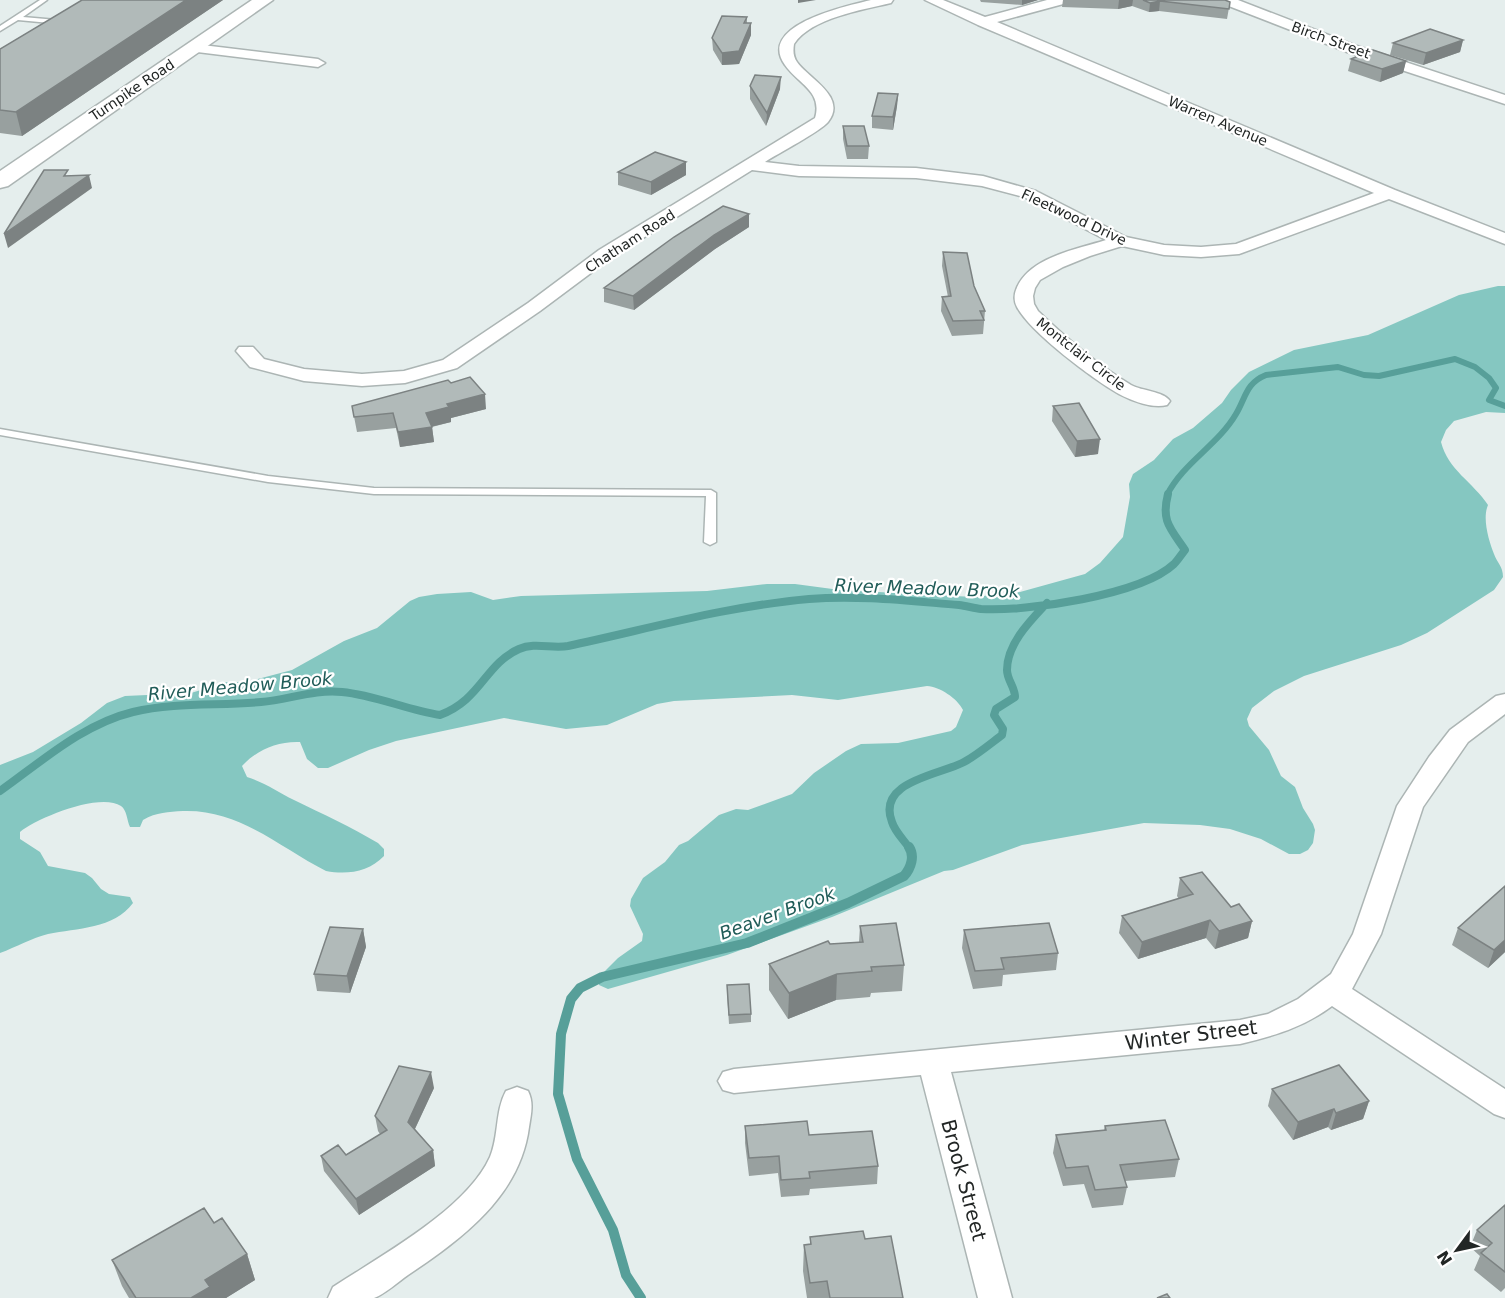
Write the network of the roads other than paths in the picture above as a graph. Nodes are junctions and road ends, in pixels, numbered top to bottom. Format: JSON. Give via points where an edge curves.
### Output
{"nodes":[{"id":1,"x":44,"y":0,"type":"edge"},
{"id":2,"x":264,"y":0,"type":"edge"},
{"id":3,"x":886,"y":0,"type":"edge"},
{"id":4,"x":932,"y":0,"type":"edge"},
{"id":5,"x":1062,"y":0,"type":"edge"},
{"id":6,"x":1226,"y":0,"type":"edge"},
{"id":7,"x":18,"y":18,"type":"junction"},
{"id":8,"x":983,"y":22,"type":"junction"},
{"id":9,"x":47,"y":28,"type":"edge"},
{"id":10,"x":0,"y":29,"type":"edge"},
{"id":11,"x":194,"y":48,"type":"junction"},
{"id":12,"x":318,"y":63,"type":"dead end"},
{"id":13,"x":1505,"y":100,"type":"edge"},
{"id":14,"x":750,"y":165,"type":"junction"},
{"id":15,"x":0,"y":181,"type":"edge"},
{"id":16,"x":1389,"y":193,"type":"junction"},
{"id":17,"x":1505,"y":239,"type":"edge"},
{"id":18,"x":1121,"y":241,"type":"junction"},
{"id":19,"x":246,"y":351,"type":"dead end"},
{"id":20,"x":1160,"y":401,"type":"dead end"},
{"id":21,"x":0,"y":432,"type":"edge"},
{"id":22,"x":710,"y":542,"type":"dead end"},
{"id":23,"x":1502,"y":709,"type":"edge"},
{"id":24,"x":1331,"y":990,"type":"junction"},
{"id":25,"x":933,"y":1061,"type":"junction"},
{"id":26,"x":734,"y":1081,"type":"dead end"},
{"id":27,"x":517,"y":1100,"type":"dead end"},
{"id":28,"x":1505,"y":1105,"type":"edge"},
{"id":29,"x":345,"y":1298,"type":"edge"},
{"id":30,"x":995,"y":1298,"type":"edge"}],
"edges":[{"from":1,"to":7,"type":"lane"},
{"from":2,"to":11,"type":"main road","name":"Turnpike Road"},
{"from":3,"to":14,"type":"street","name":"Chatham Road","via":[[820,20],[795,32],[788,40],[788,59],[821,93],[826,112],[811,128]]},
{"from":4,"to":8,"type":"street","name":"Warren Avenue"},
{"from":5,"to":8,"type":"street"},
{"from":6,"to":13,"type":"street","name":"Birch Street","via":[[1352,49]]},
{"from":7,"to":9,"type":"lane","via":[[57,22]]},
{"from":7,"to":10,"type":"lane"},
{"from":8,"to":16,"type":"street","name":"Warren Avenue"},
{"from":11,"to":12,"type":"street"},
{"from":11,"to":15,"type":"main road","name":"Turnpike Road"},
{"from":14,"to":18,"type":"street","name":"Fleetwood Drive","via":[[799,171],[916,173],[983,181],[1030,194]]},
{"from":14,"to":19,"type":"street","name":"Chatham Road","via":[[605,254],[465,355],[430,371],[381,381],[304,375],[257,363]]},
{"from":16,"to":17,"type":"street","name":"Warren Avenue"},
{"from":16,"to":18,"type":"street","name":"Fleetwood Drive","via":[[1239,249],[1182,251]]},
{"from":18,"to":20,"type":"street","name":"Montclair Circle","via":[[1040,272],[1026,287],[1023,300],[1043,326],[1120,386]]},
{"from":21,"to":22,"type":"lane","via":[[268,479],[374,491],[711,493]]},
{"from":23,"to":24,"type":"street","name":"Winter Street","via":[[1459,736],[1410,806],[1367,934],[1341,982]]},
{"from":24,"to":25,"type":"street","name":"Winter Street","via":[[1309,1007],[1275,1024],[1240,1032]]},
{"from":24,"to":28,"type":"street"},
{"from":25,"to":26,"type":"street","name":"Winter Street"},
{"from":25,"to":30,"type":"street","name":"Brook Street"},
{"from":27,"to":29,"type":"street","via":[[507,1158],[489,1189],[462,1217]]}]}
